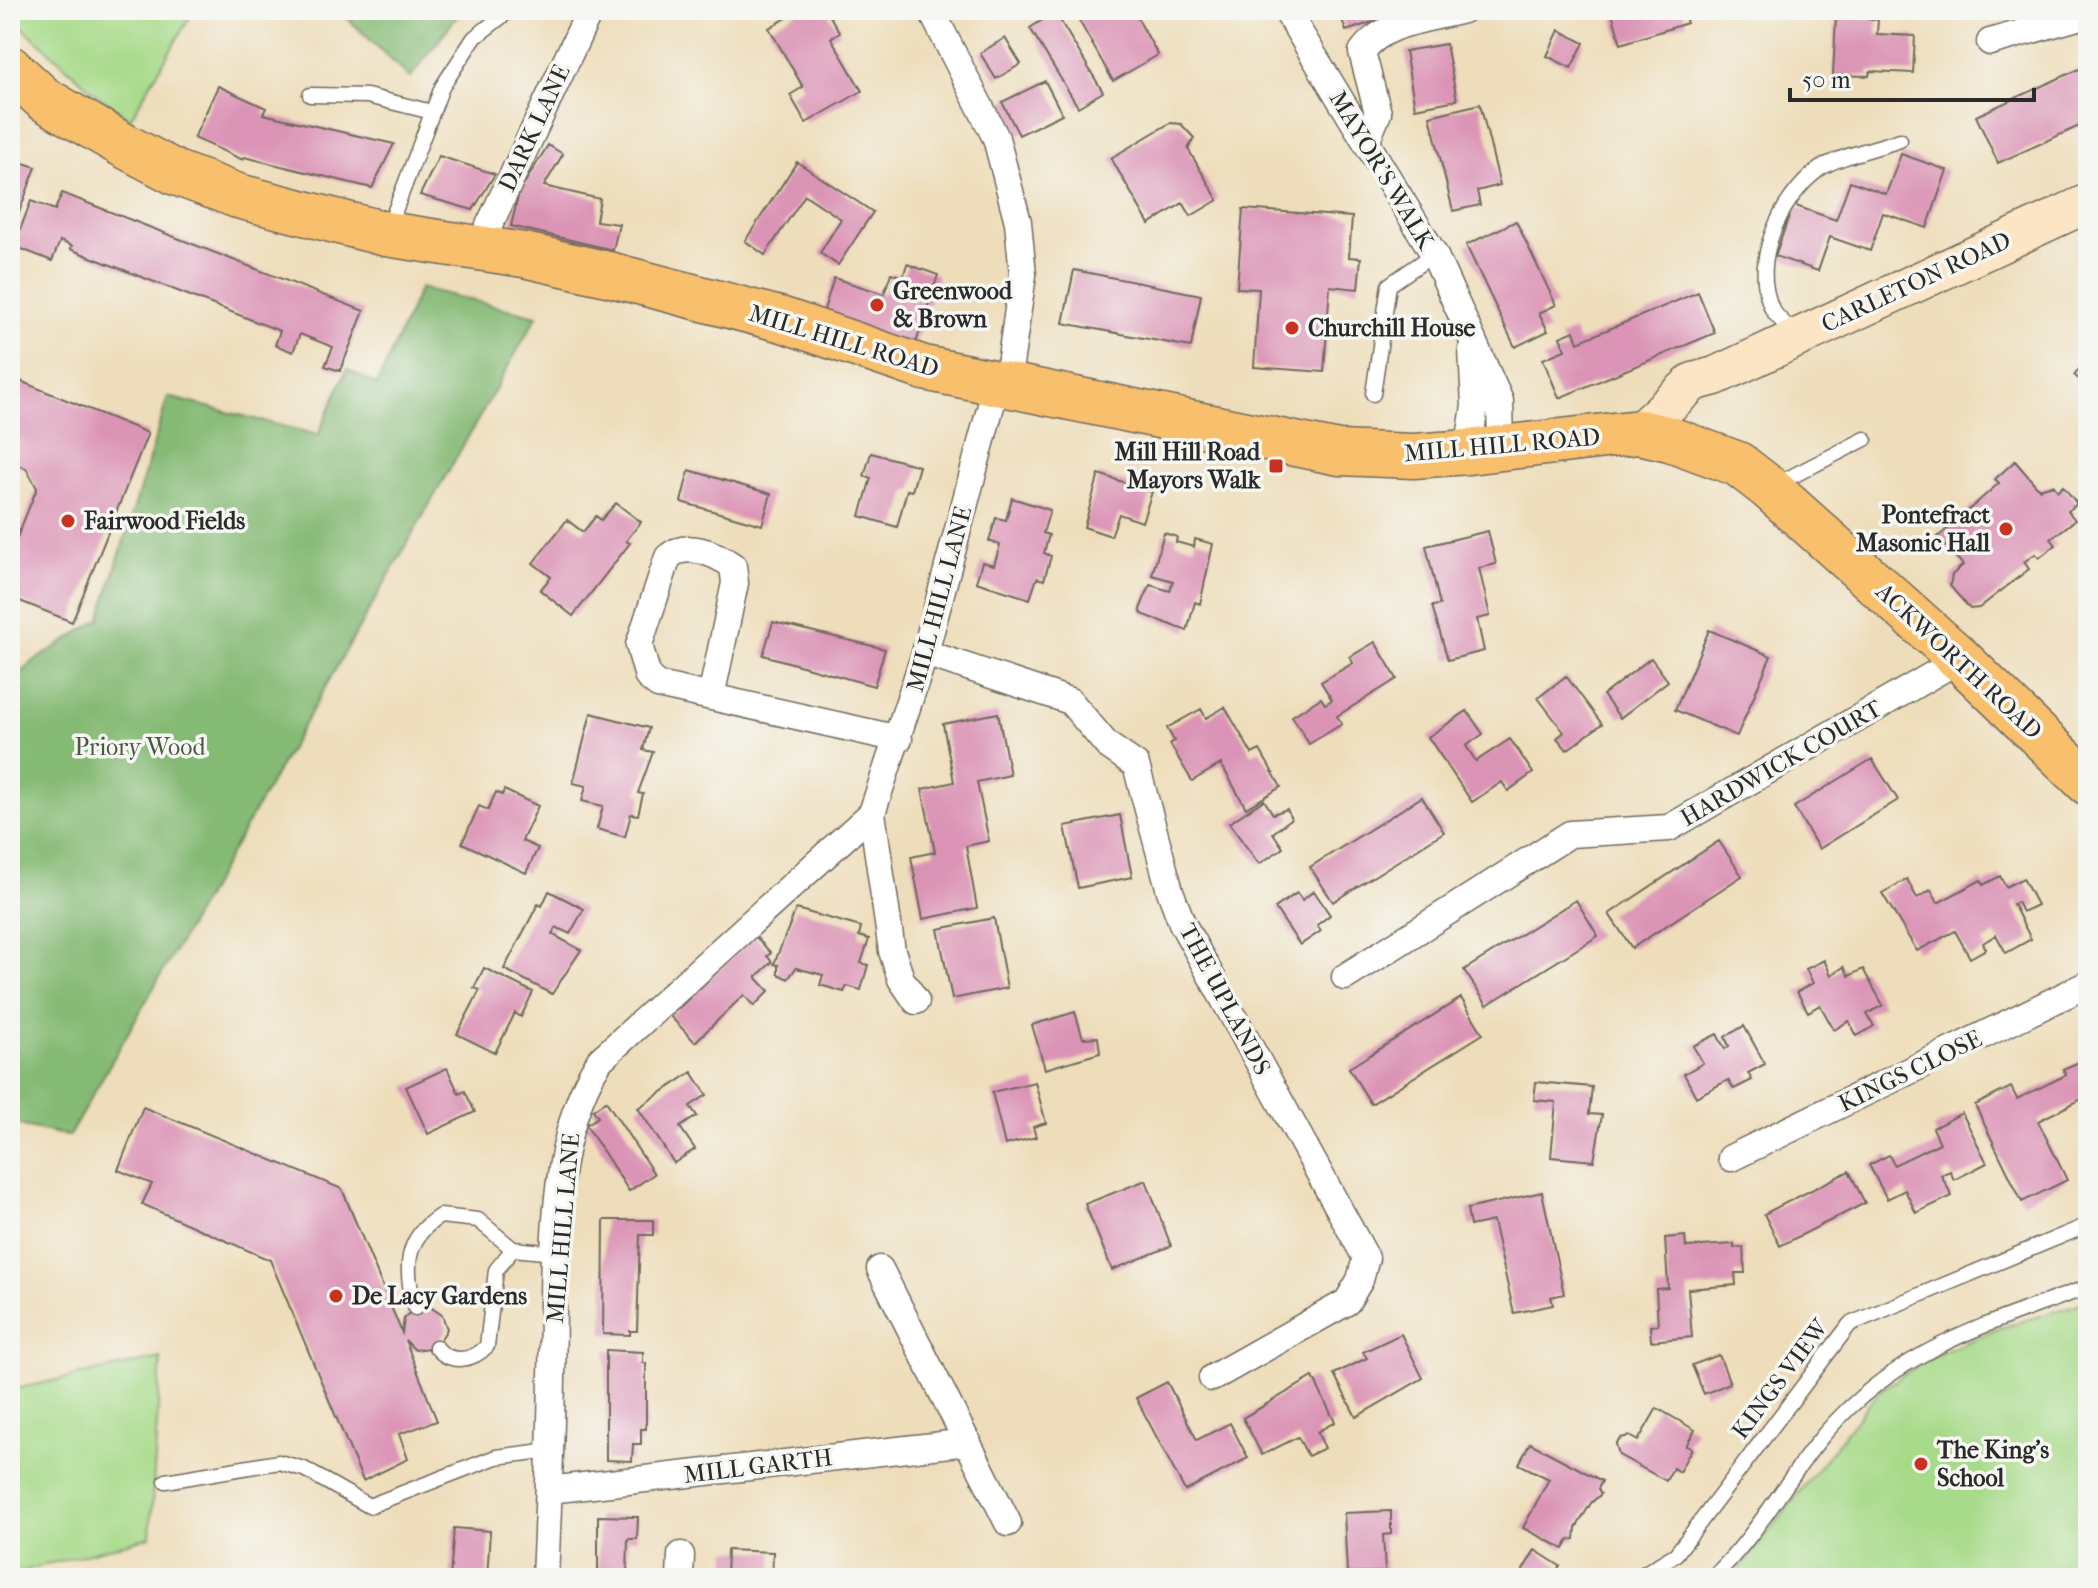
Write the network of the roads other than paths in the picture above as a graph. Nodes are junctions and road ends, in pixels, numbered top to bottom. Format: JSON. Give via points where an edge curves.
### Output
{"nodes":[{"id":1,"x":510,"y":10,"type":"edge"},
{"id":2,"x":590,"y":10,"type":"edge"},
{"id":3,"x":931,"y":10,"type":"edge"},
{"id":4,"x":1286,"y":10,"type":"edge"},
{"id":5,"x":1463,"y":10,"type":"edge"},
{"id":6,"x":2088,"y":14,"type":"edge"},
{"id":7,"x":1990,"y":42,"type":"dead end"},
{"id":8,"x":10,"y":68,"type":"edge"},
{"id":9,"x":27,"y":93,"type":"edge"},
{"id":10,"x":310,"y":95,"type":"dead end"},
{"id":11,"x":432,"y":112,"type":"junction"},
{"id":12,"x":1900,"y":140,"type":"dead end"},
{"id":13,"x":1366,"y":142,"type":"junction"},
{"id":14,"x":2088,"y":203,"type":"edge"},
{"id":15,"x":386,"y":234,"type":"junction"},
{"id":16,"x":479,"y":247,"type":"junction"},
{"id":17,"x":1434,"y":254,"type":"junction"},
{"id":18,"x":1799,"y":336,"type":"junction"},
{"id":19,"x":1002,"y":384,"type":"junction"},
{"id":20,"x":1373,"y":394,"type":"dead end"},
{"id":21,"x":1654,"y":435,"type":"junction"},
{"id":22,"x":1865,"y":439,"type":"dead end"},
{"id":23,"x":1484,"y":450,"type":"junction"},
{"id":24,"x":1769,"y":488,"type":"junction"},
{"id":25,"x":925,"y":653,"type":"junction"},
{"id":26,"x":1960,"y":659,"type":"junction"},
{"id":27,"x":711,"y":697,"type":"junction"},
{"id":28,"x":899,"y":739,"type":"junction"},
{"id":29,"x":2088,"y":783,"type":"edge"},
{"id":30,"x":872,"y":813,"type":"junction"},
{"id":31,"x":1345,"y":977,"type":"dead end"},
{"id":32,"x":2088,"y":984,"type":"edge"},
{"id":33,"x":916,"y":1001,"type":"dead end"},
{"id":34,"x":1731,"y":1158,"type":"dead end"},
{"id":35,"x":2088,"y":1225,"type":"edge"},
{"id":36,"x":513,"y":1249,"type":"junction"},
{"id":37,"x":555,"y":1253,"type":"junction"},
{"id":38,"x":880,"y":1269,"type":"dead end"},
{"id":39,"x":2088,"y":1287,"type":"edge"},
{"id":40,"x":415,"y":1308,"type":"dead end"},
{"id":41,"x":436,"y":1347,"type":"dead end"},
{"id":42,"x":1212,"y":1378,"type":"dead end"},
{"id":43,"x":968,"y":1442,"type":"junction"},
{"id":44,"x":551,"y":1450,"type":"junction"},
{"id":45,"x":166,"y":1481,"type":"dead end"},
{"id":46,"x":549,"y":1490,"type":"junction"},
{"id":47,"x":1008,"y":1523,"type":"dead end"},
{"id":48,"x":545,"y":1578,"type":"edge"},
{"id":49,"x":1637,"y":1578,"type":"edge"},
{"id":50,"x":1712,"y":1578,"type":"edge"}],
"edges":[{"from":1,"to":11,"type":"lane","via":[[474,38]]},
{"from":2,"to":16,"type":"street","name":"DARK LANE"},
{"from":3,"to":19,"type":"street","name":"MILL HILL LANE","via":[[996,138],[1018,222],[1023,275]]},
{"from":4,"to":13,"type":"street","name":"MAYOR'S WALK"},
{"from":5,"to":13,"type":"street","via":[[1381,32],[1368,42],[1362,52],[1378,113]]},
{"from":6,"to":7,"type":"street"},
{"from":8,"to":9,"type":"highway","name":"MILL HILL ROAD"},
{"from":9,"to":15,"type":"highway","name":"MILL HILL ROAD","via":[[176,173],[238,196]]},
{"from":10,"to":11,"type":"lane","via":[[367,96]]},
{"from":11,"to":15,"type":"lane"},
{"from":12,"to":18,"type":"lane","via":[[1819,169],[1786,203],[1765,256],[1764,283],[1773,312]]},
{"from":13,"to":17,"type":"street","name":"MAYOR'S WALK"},
{"from":14,"to":18,"type":"street","name":"CARLETON ROAD"},
{"from":15,"to":16,"type":"highway","name":"MILL HILL ROAD"},
{"from":16,"to":19,"type":"highway","name":"MILL HILL ROAD","via":[[612,275],[783,320],[924,368]]},
{"from":17,"to":20,"type":"lane","via":[[1389,285]]},
{"from":17,"to":23,"type":"street","name":"MAYOR'S WALK","via":[[1500,401]]},
{"from":18,"to":21,"type":"street","name":"CARLETON ROAD","via":[[1693,382]]},
{"from":19,"to":23,"type":"highway","name":"MILL HILL ROAD","via":[[1339,453],[1413,456]]},
{"from":19,"to":25,"type":"street","name":"MILL HILL LANE"},
{"from":21,"to":23,"type":"highway","name":"MILL HILL ROAD"},
{"from":21,"to":24,"type":"highway","name":"ACKWORTH ROAD","via":[[1738,464]]},
{"from":22,"to":24,"type":"lane"},
{"from":24,"to":26,"type":"highway","name":"ACKWORTH ROAD"},
{"from":25,"to":28,"type":"street","name":"MILL HILL LANE"},
{"from":25,"to":42,"type":"street","name":"THE UPLANDS","via":[[1070,701],[1107,745],[1136,765],[1182,923],[1366,1258],[1347,1302]]},
{"from":26,"to":29,"type":"highway","name":"ACKWORTH ROAD"},
{"from":26,"to":31,"type":"street","name":"HARDWICK COURT","via":[[1669,828],[1570,834]]},
{"from":27,"to":27,"type":"street","via":[[735,583],[733,566],[688,548],[676,549],[668,557],[639,645],[642,664],[658,685]]},
{"from":27,"to":28,"type":"street"},
{"from":28,"to":30,"type":"street","name":"MILL HILL LANE"},
{"from":30,"to":33,"type":"street","name":"MILL HILL LANE","via":[[892,951],[901,979]]},
{"from":30,"to":37,"type":"street","name":"MILL HILL LANE","via":[[600,1060],[585,1083],[572,1121]]},
{"from":32,"to":34,"type":"street","name":"KINGS CLOSE"},
{"from":35,"to":49,"type":"lane","name":"KINGS VIEW","via":[[1850,1324],[1676,1554]]},
{"from":36,"to":37,"type":"lane"},
{"from":36,"to":40,"type":"lane","via":[[478,1220],[440,1216],[419,1233],[407,1260]]},
{"from":36,"to":41,"type":"lane","via":[[496,1270],[487,1346],[459,1359]]},
{"from":37,"to":44,"type":"street","name":"MILL HILL LANE"},
{"from":38,"to":43,"type":"street"},
{"from":39,"to":50,"type":"lane","via":[[1939,1342],[1869,1386],[1814,1446]]},
{"from":43,"to":46,"type":"street","name":"MILL GARTH"},
{"from":43,"to":47,"type":"street"},
{"from":44,"to":45,"type":"lane","via":[[496,1457],[369,1506],[304,1469],[279,1462]]},
{"from":44,"to":46,"type":"street","name":"MILL HILL LANE"},
{"from":46,"to":48,"type":"street","name":"MILL HILL LANE"}]}
